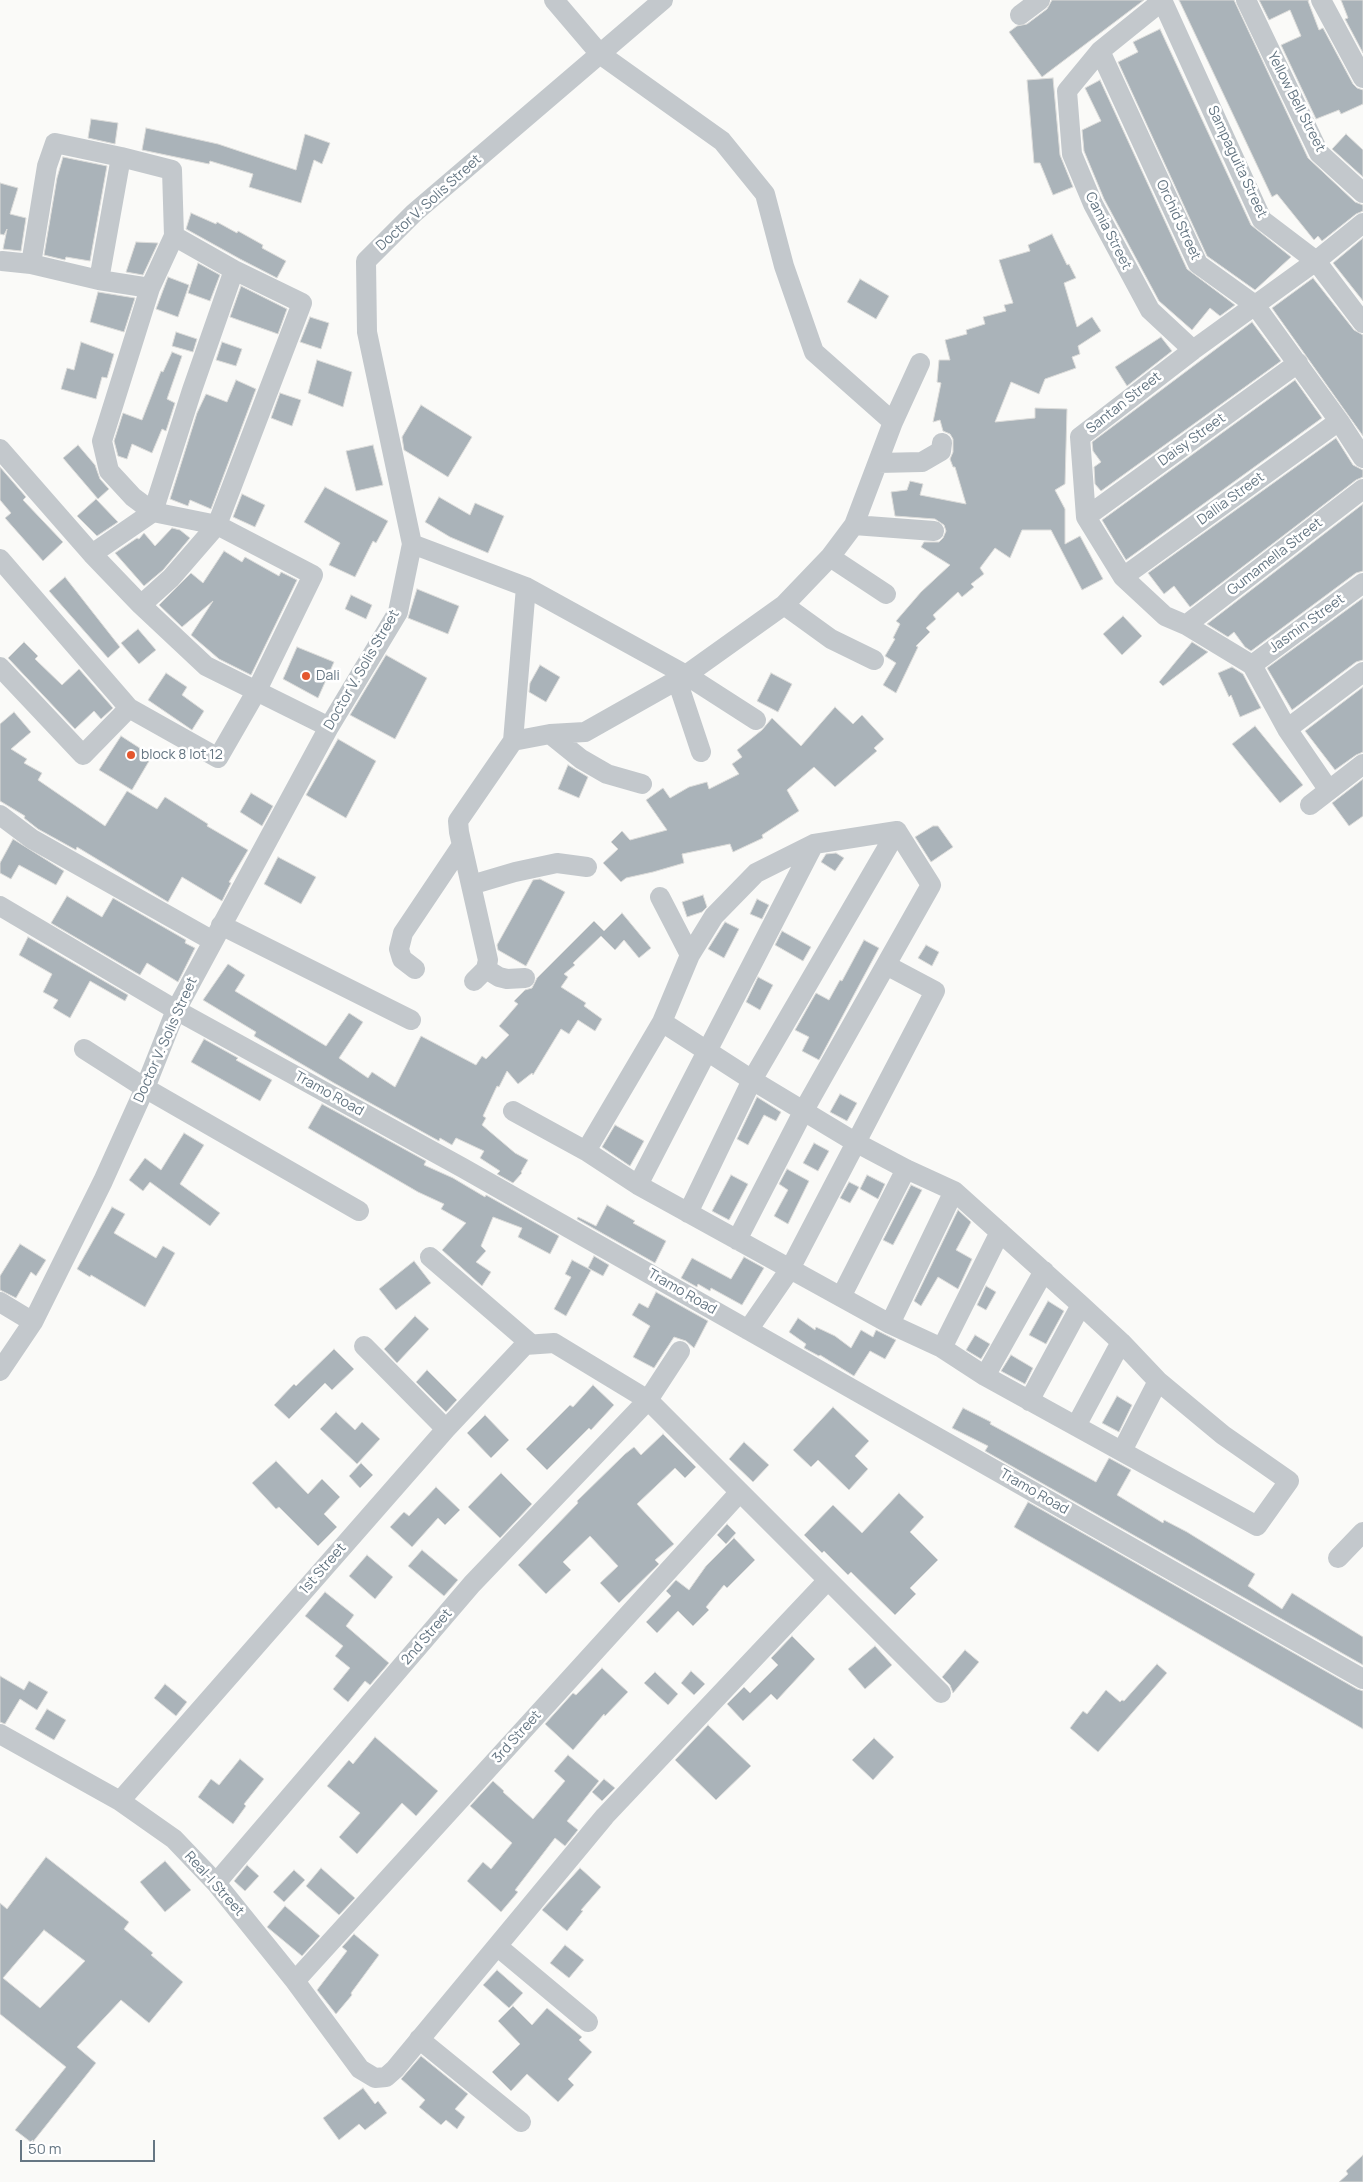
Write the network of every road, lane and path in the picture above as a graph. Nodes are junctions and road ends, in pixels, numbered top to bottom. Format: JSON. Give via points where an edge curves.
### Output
{"nodes":[{"id":1,"x":554,"y":0,"type":"edge"},
{"id":2,"x":663,"y":0,"type":"edge"},
{"id":3,"x":1040,"y":0,"type":"edge"},
{"id":4,"x":1162,"y":0,"type":"edge"},
{"id":5,"x":1246,"y":0,"type":"edge"},
{"id":6,"x":1321,"y":0,"type":"edge"},
{"id":7,"x":1020,"y":15,"type":"dead end"},
{"id":8,"x":1100,"y":51,"type":"junction"},
{"id":9,"x":600,"y":54,"type":"junction"},
{"id":10,"x":1363,"y":78,"type":"edge"},
{"id":11,"x":121,"y":157,"type":"junction"},
{"id":12,"x":1363,"y":192,"type":"edge"},
{"id":13,"x":1363,"y":223,"type":"edge"},
{"id":14,"x":174,"y":236,"type":"junction"},
{"id":15,"x":2,"y":261,"type":"dead end"},
{"id":16,"x":1316,"y":261,"type":"junction"},
{"id":17,"x":31,"y":264,"type":"junction"},
{"id":18,"x":234,"y":270,"type":"junction"},
{"id":19,"x":99,"y":280,"type":"junction"},
{"id":20,"x":150,"y":288,"type":"junction"},
{"id":21,"x":1255,"y":305,"type":"junction"},
{"id":22,"x":1363,"y":323,"type":"edge"},
{"id":23,"x":1193,"y":350,"type":"junction"},
{"id":24,"x":920,"y":363,"type":"dead end"},
{"id":25,"x":1298,"y":363,"type":"junction"},
{"id":26,"x":1339,"y":421,"type":"junction"},
{"id":27,"x":893,"y":422,"type":"junction"},
{"id":28,"x":942,"y":443,"type":"dead end"},
{"id":29,"x":0,"y":449,"type":"edge"},
{"id":30,"x":1363,"y":458,"type":"edge"},
{"id":31,"x":878,"y":463,"type":"junction"},
{"id":32,"x":1363,"y":489,"type":"edge"},
{"id":33,"x":153,"y":512,"type":"junction"},
{"id":34,"x":1086,"y":517,"type":"junction"},
{"id":35,"x":217,"y":525,"type":"junction"},
{"id":36,"x":854,"y":525,"type":"junction"},
{"id":37,"x":934,"y":531,"type":"dead end"},
{"id":38,"x":412,"y":544,"type":"junction"},
{"id":39,"x":92,"y":554,"type":"junction"},
{"id":40,"x":830,"y":557,"type":"junction"},
{"id":41,"x":0,"y":560,"type":"edge"},
{"id":42,"x":1123,"y":577,"type":"junction"},
{"id":43,"x":1363,"y":583,"type":"edge"},
{"id":44,"x":526,"y":587,"type":"junction"},
{"id":45,"x":886,"y":594,"type":"dead end"},
{"id":46,"x":141,"y":605,"type":"junction"},
{"id":47,"x":784,"y":605,"type":"junction"},
{"id":48,"x":1186,"y":625,"type":"junction"},
{"id":49,"x":874,"y":660,"type":"dead end"},
{"id":50,"x":1252,"y":665,"type":"junction"},
{"id":51,"x":0,"y":667,"type":"edge"},
{"id":52,"x":1363,"y":672,"type":"edge"},
{"id":53,"x":682,"y":677,"type":"junction"},
{"id":54,"x":256,"y":692,"type":"junction"},
{"id":55,"x":129,"y":708,"type":"junction"},
{"id":56,"x":756,"y":720,"type":"dead end"},
{"id":57,"x":329,"y":727,"type":"junction"},
{"id":58,"x":1287,"y":728,"type":"junction"},
{"id":59,"x":550,"y":734,"type":"junction"},
{"id":60,"x":513,"y":741,"type":"junction"},
{"id":61,"x":701,"y":752,"type":"dead end"},
{"id":62,"x":1363,"y":764,"type":"edge"},
{"id":63,"x":642,"y":784,"type":"dead end"},
{"id":64,"x":1328,"y":789,"type":"junction"},
{"id":65,"x":1310,"y":805,"type":"dead end"},
{"id":66,"x":0,"y":815,"type":"edge"},
{"id":67,"x":897,"y":831,"type":"junction"},
{"id":68,"x":814,"y":844,"type":"junction"},
{"id":69,"x":462,"y":845,"type":"junction"},
{"id":70,"x":587,"y":867,"type":"dead end"},
{"id":71,"x":470,"y":885,"type":"junction"},
{"id":72,"x":660,"y":897,"type":"dead end"},
{"id":73,"x":0,"y":906,"type":"edge"},
{"id":74,"x":217,"y":933,"type":"junction"},
{"id":75,"x":690,"y":955,"type":"junction"},
{"id":76,"x":886,"y":965,"type":"junction"},
{"id":77,"x":415,"y":969,"type":"dead end"},
{"id":78,"x":525,"y":978,"type":"dead end"},
{"id":79,"x":176,"y":1010,"type":"junction"},
{"id":80,"x":411,"y":1020,"type":"dead end"},
{"id":81,"x":662,"y":1022,"type":"junction"},
{"id":82,"x":84,"y":1048,"type":"dead end"},
{"id":83,"x":706,"y":1050,"type":"junction"},
{"id":84,"x":752,"y":1080,"type":"junction"},
{"id":85,"x":145,"y":1088,"type":"junction"},
{"id":86,"x":804,"y":1110,"type":"junction"},
{"id":87,"x":513,"y":1111,"type":"dead end"},
{"id":88,"x":855,"y":1142,"type":"junction"},
{"id":89,"x":586,"y":1151,"type":"junction"},
{"id":90,"x":906,"y":1170,"type":"junction"},
{"id":91,"x":638,"y":1185,"type":"junction"},
{"id":92,"x":954,"y":1191,"type":"junction"},
{"id":93,"x":359,"y":1211,"type":"dead end"},
{"id":94,"x":688,"y":1213,"type":"junction"},
{"id":95,"x":1000,"y":1232,"type":"junction"},
{"id":96,"x":737,"y":1240,"type":"junction"},
{"id":97,"x":430,"y":1257,"type":"dead end"},
{"id":98,"x":790,"y":1269,"type":"junction"},
{"id":99,"x":1044,"y":1271,"type":"junction"},
{"id":100,"x":841,"y":1297,"type":"junction"},
{"id":101,"x":0,"y":1302,"type":"edge"},
{"id":102,"x":1081,"y":1305,"type":"junction"},
{"id":103,"x":33,"y":1322,"type":"junction"},
{"id":104,"x":890,"y":1324,"type":"junction"},
{"id":105,"x":748,"y":1330,"type":"junction"},
{"id":106,"x":1121,"y":1342,"type":"junction"},
{"id":107,"x":531,"y":1344,"type":"junction"},
{"id":108,"x":364,"y":1346,"type":"dead end"},
{"id":109,"x":942,"y":1348,"type":"junction"},
{"id":110,"x":680,"y":1351,"type":"dead end"},
{"id":111,"x":0,"y":1370,"type":"edge"},
{"id":112,"x":985,"y":1376,"type":"junction"},
{"id":113,"x":1158,"y":1381,"type":"junction"},
{"id":114,"x":648,"y":1400,"type":"junction"},
{"id":115,"x":1029,"y":1401,"type":"junction"},
{"id":116,"x":1076,"y":1426,"type":"junction"},
{"id":117,"x":446,"y":1429,"type":"junction"},
{"id":118,"x":1122,"y":1451,"type":"junction"},
{"id":119,"x":739,"y":1493,"type":"junction"},
{"id":120,"x":1363,"y":1532,"type":"edge"},
{"id":121,"x":1338,"y":1558,"type":"dead end"},
{"id":122,"x":828,"y":1580,"type":"junction"},
{"id":123,"x":1363,"y":1679,"type":"edge"},
{"id":124,"x":942,"y":1693,"type":"dead end"},
{"id":125,"x":0,"y":1734,"type":"edge"},
{"id":126,"x":120,"y":1801,"type":"junction"},
{"id":127,"x":216,"y":1883,"type":"junction"},
{"id":128,"x":497,"y":1946,"type":"junction"},
{"id":129,"x":295,"y":1981,"type":"junction"},
{"id":130,"x":588,"y":2022,"type":"dead end"},
{"id":131,"x":420,"y":2039,"type":"junction"},
{"id":132,"x":521,"y":2122,"type":"dead end"}],
"edges":[{"from":1,"to":9,"type":"street"},
{"from":2,"to":9,"type":"street","name":"Doctor V. Solis Street"},
{"from":3,"to":7,"type":"street"},
{"from":4,"to":8,"type":"street"},
{"from":4,"to":16,"type":"street","name":"Sampaguita Street","via":[[1262,220]]},
{"from":5,"to":12,"type":"street","name":"Yellow Bell Street","via":[[1319,153]]},
{"from":6,"to":10,"type":"street"},
{"from":8,"to":21,"type":"street","name":"Orchid Street","via":[[1198,264]]},
{"from":8,"to":23,"type":"street","name":"Camia Street","via":[[1067,92],[1072,154],[1093,204],[1150,310]]},
{"from":9,"to":27,"type":"street","via":[[722,141],[765,194],[784,266],[814,352]]},
{"from":9,"to":38,"type":"street","name":"Doctor V. Solis Street","via":[[414,213],[366,261],[368,332]]},
{"from":11,"to":14,"type":"street","via":[[172,170]]},
{"from":11,"to":17,"type":"street","via":[[55,143],[47,166]]},
{"from":11,"to":19,"type":"street"},
{"from":13,"to":16,"type":"street","name":"Santan Street"},
{"from":14,"to":18,"type":"street"},
{"from":14,"to":20,"type":"street"},
{"from":15,"to":17,"type":"street"},
{"from":16,"to":21,"type":"street","name":"Santan Street"},
{"from":16,"to":22,"type":"street","name":"Sampaguita Street"},
{"from":17,"to":19,"type":"street"},
{"from":18,"to":33,"type":"street"},
{"from":18,"to":35,"type":"street","via":[[302,303]]},
{"from":19,"to":20,"type":"street"},
{"from":20,"to":33,"type":"street","via":[[102,441],[109,471],[132,497]]},
{"from":21,"to":23,"type":"street","name":"Santan Street"},
{"from":21,"to":25,"type":"street","name":"Orchid Street"},
{"from":23,"to":34,"type":"street","name":"Santan Street","via":[[1080,437]]},
{"from":24,"to":27,"type":"street"},
{"from":25,"to":26,"type":"street","name":"Orchid Street"},
{"from":25,"to":34,"type":"street","name":"Daisy Street"},
{"from":26,"to":30,"type":"street","name":"Orchid Street"},
{"from":26,"to":42,"type":"street","name":"Dallia Street"},
{"from":27,"to":31,"type":"street"},
{"from":28,"to":31,"type":"street","via":[[941,451],[922,462]]},
{"from":29,"to":39,"type":"street"},
{"from":31,"to":36,"type":"street"},
{"from":32,"to":48,"type":"street","name":"Gumamella Street"},
{"from":33,"to":35,"type":"street"},
{"from":33,"to":39,"type":"street"},
{"from":34,"to":42,"type":"street","name":"Santan Street"},
{"from":35,"to":46,"type":"street","via":[[171,578]]},
{"from":35,"to":54,"type":"street","via":[[314,575]]},
{"from":36,"to":37,"type":"street"},
{"from":36,"to":40,"type":"street"},
{"from":38,"to":44,"type":"street"},
{"from":38,"to":57,"type":"street","name":"Doctor V. Solis Street","via":[[398,612]]},
{"from":39,"to":46,"type":"street"},
{"from":40,"to":45,"type":"street"},
{"from":40,"to":47,"type":"street"},
{"from":41,"to":55,"type":"street"},
{"from":42,"to":48,"type":"street","name":"Santan Street","via":[[1165,616]]},
{"from":43,"to":50,"type":"street","name":"Jasmin Street"},
{"from":44,"to":53,"type":"street"},
{"from":44,"to":60,"type":"street"},
{"from":46,"to":54,"type":"street","via":[[206,666]]},
{"from":47,"to":49,"type":"street","via":[[831,639]]},
{"from":47,"to":53,"type":"street"},
{"from":48,"to":50,"type":"street","name":"Santan Street"},
{"from":50,"to":58,"type":"street","name":"Santan Street"},
{"from":51,"to":55,"type":"street","via":[[83,755]]},
{"from":52,"to":58,"type":"street"},
{"from":53,"to":56,"type":"street"},
{"from":53,"to":59,"type":"street","via":[[585,732]]},
{"from":53,"to":61,"type":"street"},
{"from":54,"to":55,"type":"street","via":[[218,758]]},
{"from":54,"to":57,"type":"street"},
{"from":57,"to":74,"type":"street","name":"Doctor V. Solis Street"},
{"from":58,"to":64,"type":"street","name":"Santan Street"},
{"from":59,"to":60,"type":"street"},
{"from":59,"to":63,"type":"street","via":[[581,759],[607,774]]},
{"from":60,"to":69,"type":"street","via":[[458,821]]},
{"from":62,"to":64,"type":"street"},
{"from":64,"to":65,"type":"street"},
{"from":66,"to":74,"type":"street","via":[[32,839]]},
{"from":67,"to":68,"type":"street"},
{"from":67,"to":76,"type":"street","via":[[931,885]]},
{"from":67,"to":84,"type":"street"},
{"from":68,"to":75,"type":"street","via":[[756,873],[714,916]]},
{"from":68,"to":83,"type":"street"},
{"from":69,"to":71,"type":"street"},
{"from":69,"to":77,"type":"street","via":[[403,933],[399,949],[402,959]]},
{"from":70,"to":71,"type":"street","via":[[557,863]]},
{"from":71,"to":78,"type":"street","via":[[488,960],[480,975]]},
{"from":72,"to":75,"type":"street"},
{"from":73,"to":79,"type":"street","name":"Tramo Road"},
{"from":74,"to":79,"type":"street","name":"Doctor V. Solis Street"},
{"from":74,"to":80,"type":"street"},
{"from":75,"to":81,"type":"street"},
{"from":76,"to":86,"type":"street"},
{"from":76,"to":88,"type":"street","via":[[935,991]]},
{"from":79,"to":85,"type":"street","name":"Doctor V. Solis Street"},
{"from":79,"to":105,"type":"street","name":"Tramo Road"},
{"from":81,"to":83,"type":"street"},
{"from":81,"to":89,"type":"street"},
{"from":82,"to":85,"type":"street"},
{"from":83,"to":84,"type":"street"},
{"from":83,"to":91,"type":"street"},
{"from":84,"to":86,"type":"street"},
{"from":84,"to":94,"type":"street"},
{"from":85,"to":93,"type":"street"},
{"from":85,"to":103,"type":"street","name":"Doctor V. Solis Street"},
{"from":86,"to":88,"type":"street"},
{"from":86,"to":96,"type":"street"},
{"from":87,"to":89,"type":"street"},
{"from":88,"to":90,"type":"street"},
{"from":88,"to":98,"type":"street"},
{"from":89,"to":91,"type":"street"},
{"from":90,"to":92,"type":"street"},
{"from":90,"to":100,"type":"street"},
{"from":91,"to":94,"type":"street"},
{"from":92,"to":95,"type":"street"},
{"from":92,"to":104,"type":"street"},
{"from":94,"to":96,"type":"street"},
{"from":95,"to":99,"type":"street"},
{"from":95,"to":109,"type":"street"},
{"from":96,"to":98,"type":"street"},
{"from":97,"to":107,"type":"street"},
{"from":98,"to":100,"type":"street"},
{"from":98,"to":105,"type":"street"},
{"from":99,"to":102,"type":"street"},
{"from":99,"to":112,"type":"street"},
{"from":100,"to":104,"type":"street"},
{"from":101,"to":103,"type":"street"},
{"from":102,"to":106,"type":"street"},
{"from":102,"to":115,"type":"street"},
{"from":103,"to":111,"type":"street","name":"Doctor V. Solis Street"},
{"from":104,"to":109,"type":"street"},
{"from":105,"to":123,"type":"street","name":"Tramo Road"},
{"from":106,"to":113,"type":"street"},
{"from":106,"to":116,"type":"street"},
{"from":107,"to":114,"type":"street","via":[[554,1343]]},
{"from":107,"to":117,"type":"street","name":"1st Street","via":[[526,1345]]},
{"from":108,"to":117,"type":"street"},
{"from":109,"to":112,"type":"street"},
{"from":110,"to":114,"type":"street","name":"2nd Street"},
{"from":112,"to":115,"type":"street"},
{"from":113,"to":118,"type":"street"},
{"from":113,"to":118,"type":"street","via":[[1223,1435],[1289,1481],[1257,1526]]},
{"from":114,"to":119,"type":"street"},
{"from":114,"to":127,"type":"street","name":"2nd Street","via":[[472,1584]]},
{"from":115,"to":116,"type":"street"},
{"from":116,"to":118,"type":"street"},
{"from":117,"to":126,"type":"street","name":"1st Street"},
{"from":119,"to":122,"type":"street"},
{"from":119,"to":129,"type":"street","name":"3rd Street"},
{"from":120,"to":121,"type":"street"},
{"from":122,"to":124,"type":"street"},
{"from":122,"to":128,"type":"street","via":[[621,1798]]},
{"from":125,"to":126,"type":"street","name":"Real-I Street"},
{"from":126,"to":127,"type":"street","name":"Real-I Street","via":[[174,1840]]},
{"from":127,"to":129,"type":"street","name":"Real-I Street"},
{"from":128,"to":130,"type":"street"},
{"from":128,"to":131,"type":"street"},
{"from":129,"to":131,"type":"street","name":"Real-I Street","via":[[360,2070],[375,2078],[386,2077]]},
{"from":131,"to":132,"type":"street"}]}
